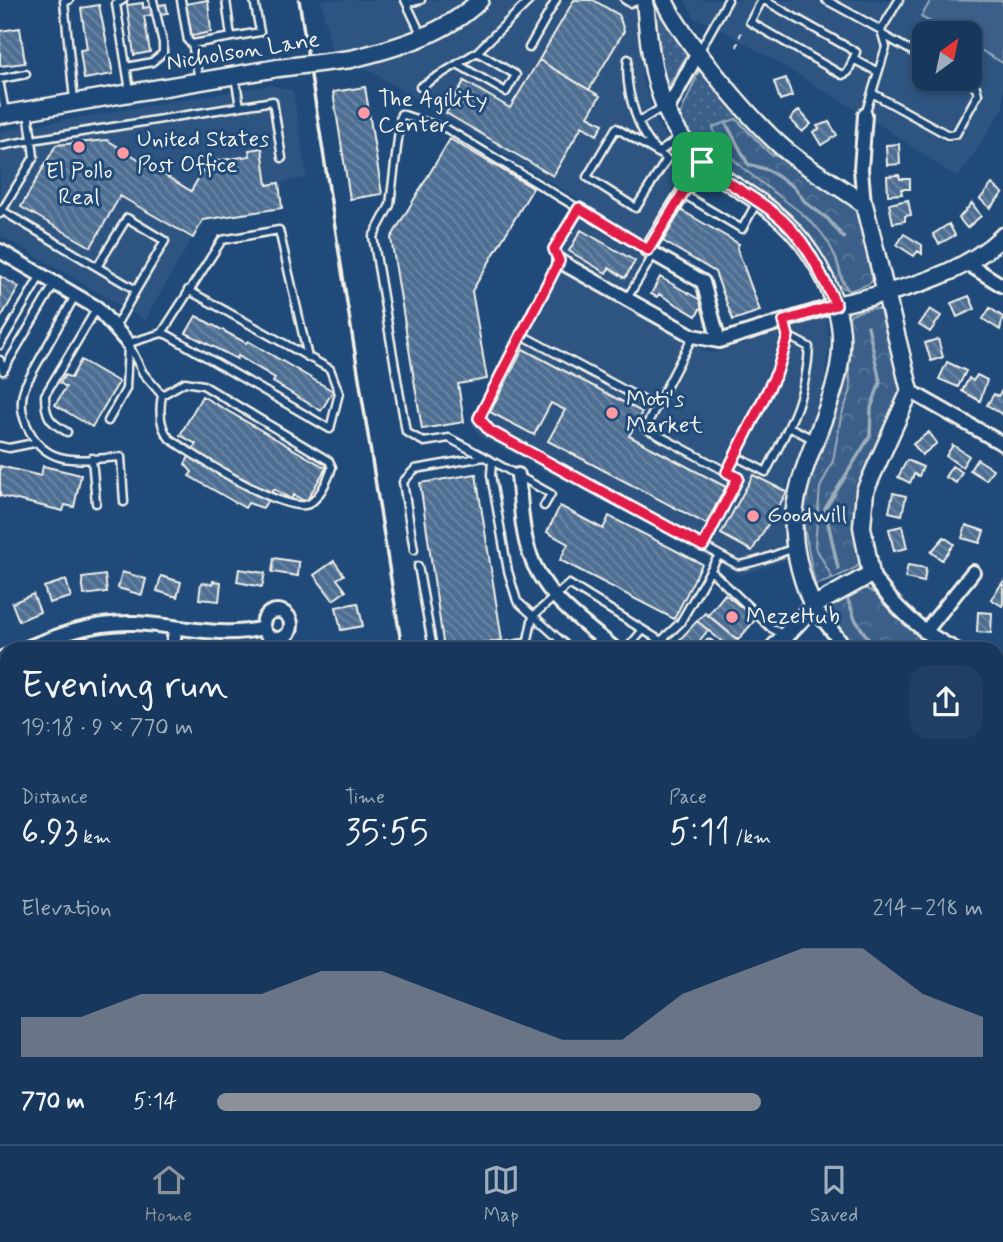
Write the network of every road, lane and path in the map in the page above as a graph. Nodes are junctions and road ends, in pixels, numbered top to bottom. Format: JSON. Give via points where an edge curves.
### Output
{"nodes":[{"id":1,"x":69,"y":0,"type":"edge"},
{"id":2,"x":153,"y":0,"type":"edge"},
{"id":3,"x":181,"y":0,"type":"edge"},
{"id":4,"x":226,"y":0,"type":"edge"},
{"id":5,"x":254,"y":0,"type":"edge"},
{"id":6,"x":421,"y":0,"type":"edge"},
{"id":7,"x":480,"y":0,"type":"edge"},
{"id":8,"x":530,"y":0,"type":"edge"},
{"id":9,"x":555,"y":0,"type":"edge"},
{"id":10,"x":625,"y":0,"type":"edge"},
{"id":11,"x":643,"y":0,"type":"edge"},
{"id":12,"x":664,"y":0,"type":"edge"},
{"id":13,"x":728,"y":0,"type":"edge"},
{"id":14,"x":826,"y":0,"type":"edge"},
{"id":15,"x":899,"y":0,"type":"edge"},
{"id":16,"x":117,"y":1,"type":"edge"},
{"id":17,"x":759,"y":1,"type":"edge"},
{"id":18,"x":406,"y":2,"type":"edge"},
{"id":19,"x":741,"y":32,"type":"dead end"},
{"id":20,"x":882,"y":33,"type":"junction"},
{"id":21,"x":422,"y":36,"type":"junction"},
{"id":22,"x":231,"y":37,"type":"junction"},
{"id":23,"x":192,"y":44,"type":"junction"},
{"id":24,"x":737,"y":47,"type":"dead end"},
{"id":25,"x":529,"y":48,"type":"dead end"},
{"id":26,"x":699,"y":51,"type":"junction"},
{"id":27,"x":912,"y":51,"type":"edge"},
{"id":28,"x":477,"y":52,"type":"junction"},
{"id":29,"x":628,"y":60,"type":"dead end"},
{"id":30,"x":855,"y":60,"type":"junction"},
{"id":31,"x":459,"y":65,"type":"junction"},
{"id":32,"x":127,"y":67,"type":"junction"},
{"id":33,"x":878,"y":72,"type":"junction"},
{"id":34,"x":26,"y":74,"type":"dead end"},
{"id":35,"x":235,"y":75,"type":"junction"},
{"id":36,"x":0,"y":79,"type":"edge"},
{"id":37,"x":199,"y":81,"type":"junction"},
{"id":38,"x":0,"y":85,"type":"edge"},
{"id":39,"x":420,"y":87,"type":"dead end"},
{"id":40,"x":977,"y":91,"type":"edge"},
{"id":41,"x":130,"y":93,"type":"junction"},
{"id":42,"x":872,"y":93,"type":"junction"},
{"id":43,"x":74,"y":102,"type":"junction"},
{"id":44,"x":240,"y":106,"type":"junction"},
{"id":45,"x":665,"y":109,"type":"junction"},
{"id":46,"x":28,"y":110,"type":"junction"},
{"id":47,"x":3,"y":114,"type":"edge"},
{"id":48,"x":865,"y":116,"type":"joint"},
{"id":49,"x":640,"y":121,"type":"junction"},
{"id":50,"x":681,"y":136,"type":"junction"},
{"id":51,"x":32,"y":140,"type":"junction"},
{"id":52,"x":0,"y":146,"type":"edge"},
{"id":53,"x":658,"y":153,"type":"junction"},
{"id":54,"x":282,"y":158,"type":"dead end"},
{"id":55,"x":702,"y":162,"type":"junction"},
{"id":56,"x":682,"y":194,"type":"junction"},
{"id":57,"x":758,"y":202,"type":"junction"},
{"id":58,"x":864,"y":204,"type":"junction"},
{"id":59,"x":579,"y":208,"type":"junction"},
{"id":60,"x":1,"y":212,"type":"edge"},
{"id":61,"x":1003,"y":236,"type":"edge"},
{"id":62,"x":0,"y":251,"type":"edge"},
{"id":63,"x":651,"y":252,"type":"junction"},
{"id":64,"x":559,"y":261,"type":"junction"},
{"id":65,"x":968,"y":264,"type":"junction"},
{"id":66,"x":97,"y":267,"type":"junction"},
{"id":67,"x":41,"y":275,"type":"junction"},
{"id":68,"x":55,"y":283,"type":"junction"},
{"id":69,"x":1003,"y":286,"type":"edge"},
{"id":70,"x":136,"y":290,"type":"junction"},
{"id":71,"x":188,"y":290,"type":"junction"},
{"id":72,"x":885,"y":293,"type":"junction"},
{"id":73,"x":75,"y":295,"type":"junction"},
{"id":74,"x":626,"y":300,"type":"junction"},
{"id":75,"x":836,"y":305,"type":"junction"},
{"id":76,"x":97,"y":308,"type":"junction"},
{"id":77,"x":784,"y":321,"type":"junction"},
{"id":78,"x":115,"y":327,"type":"junction"},
{"id":79,"x":162,"y":333,"type":"junction"},
{"id":80,"x":520,"y":334,"type":"junction"},
{"id":81,"x":693,"y":336,"type":"junction"},
{"id":82,"x":788,"y":336,"type":"junction"},
{"id":83,"x":719,"y":341,"type":"junction"},
{"id":84,"x":128,"y":343,"type":"junction"},
{"id":85,"x":0,"y":345,"type":"edge"},
{"id":86,"x":308,"y":357,"type":"junction"},
{"id":87,"x":0,"y":361,"type":"edge"},
{"id":88,"x":4,"y":371,"type":"junction"},
{"id":89,"x":0,"y":379,"type":"edge"},
{"id":90,"x":911,"y":391,"type":"junction"},
{"id":91,"x":162,"y":395,"type":"junction"},
{"id":92,"x":656,"y":407,"type":"junction"},
{"id":93,"x":108,"y":421,"type":"dead end"},
{"id":94,"x":789,"y":427,"type":"junction"},
{"id":95,"x":67,"y":432,"type":"dead end"},
{"id":96,"x":816,"y":440,"type":"junction"},
{"id":97,"x":34,"y":443,"type":"junction"},
{"id":98,"x":1003,"y":444,"type":"edge"},
{"id":99,"x":0,"y":446,"type":"edge"},
{"id":100,"x":735,"y":456,"type":"junction"},
{"id":101,"x":484,"y":457,"type":"junction"},
{"id":102,"x":92,"y":458,"type":"junction"},
{"id":103,"x":492,"y":461,"type":"junction"},
{"id":104,"x":727,"y":472,"type":"junction"},
{"id":105,"x":518,"y":475,"type":"junction"},
{"id":106,"x":124,"y":502,"type":"dead end"},
{"id":107,"x":96,"y":503,"type":"dead end"},
{"id":108,"x":544,"y":506,"type":"dead end"},
{"id":109,"x":703,"y":546,"type":"junction"},
{"id":110,"x":796,"y":547,"type":"junction"},
{"id":111,"x":414,"y":550,"type":"dead end"},
{"id":112,"x":719,"y":555,"type":"junction"},
{"id":113,"x":418,"y":566,"type":"dead end"},
{"id":114,"x":710,"y":570,"type":"junction"},
{"id":115,"x":973,"y":572,"type":"dead end"},
{"id":116,"x":871,"y":574,"type":"junction"},
{"id":117,"x":553,"y":596,"type":"junction"},
{"id":118,"x":813,"y":606,"type":"junction"},
{"id":119,"x":533,"y":616,"type":"junction"},
{"id":120,"x":176,"y":628,"type":"junction"},
{"id":121,"x":263,"y":628,"type":"dead end"},
{"id":122,"x":643,"y":630,"type":"junction"},
{"id":123,"x":925,"y":632,"type":"junction"},
{"id":124,"x":785,"y":635,"type":"junction"},
{"id":125,"x":43,"y":642,"type":"edge"},
{"id":126,"x":174,"y":642,"type":"edge"},
{"id":127,"x":432,"y":642,"type":"edge"},
{"id":128,"x":526,"y":642,"type":"edge"},
{"id":129,"x":562,"y":642,"type":"edge"},
{"id":130,"x":607,"y":642,"type":"edge"},
{"id":131,"x":633,"y":642,"type":"edge"},
{"id":132,"x":779,"y":642,"type":"edge"},
{"id":133,"x":841,"y":642,"type":"edge"},
{"id":134,"x":943,"y":642,"type":"edge"}],
"edges":[{"from":1,"to":43,"type":"lane","via":[[64,1]]},
{"from":2,"to":32,"type":"lane","via":[[163,53],[157,61]]},
{"from":3,"to":23,"type":"lane"},
{"from":4,"to":22,"type":"lane"},
{"from":5,"to":22,"type":"lane","via":[[260,32]]},
{"from":6,"to":18,"type":"lane"},
{"from":7,"to":21,"type":"street","name":"Nicholson Lane"},
{"from":8,"to":28,"type":"lane"},
{"from":9,"to":25,"type":"lane"},
{"from":10,"to":11,"type":"lane"},
{"from":11,"to":45,"type":"street","via":[[650,63]]},
{"from":12,"to":26,"type":"street"},
{"from":13,"to":26,"type":"lane"},
{"from":14,"to":20,"type":"lane"},
{"from":15,"to":20,"type":"lane"},
{"from":16,"to":32,"type":"lane"},
{"from":17,"to":30,"type":"lane","via":[[856,52]]},
{"from":17,"to":30,"type":"lane","via":[[750,22],[842,75]]},
{"from":18,"to":21,"type":"lane"},
{"from":19,"to":24,"type":"path"},
{"from":20,"to":27,"type":"lane"},
{"from":20,"to":33,"type":"lane","via":[[886,47]]},
{"from":21,"to":35,"type":"street","name":"Nicholson Lane","bridge":true,"via":[[393,49],[351,58]]},
{"from":22,"to":23,"type":"lane"},
{"from":23,"to":37,"type":"lane"},
{"from":26,"to":45,"type":"street"},
{"from":26,"to":58,"type":"street","via":[[792,156]]},
{"from":28,"to":31,"type":"lane"},
{"from":28,"to":31,"type":"lane","via":[[516,75],[506,92]]},
{"from":29,"to":49,"type":"lane","via":[[631,106]]},
{"from":30,"to":33,"type":"lane"},
{"from":31,"to":39,"type":"lane"},
{"from":32,"to":41,"type":"lane"},
{"from":33,"to":42,"type":"lane"},
{"from":34,"to":36,"type":"lane"},
{"from":35,"to":37,"type":"street","name":"Nicholson Lane"},
{"from":35,"to":44,"type":"lane"},
{"from":37,"to":41,"type":"street","name":"Nicholson Lane"},
{"from":38,"to":47,"type":"lane"},
{"from":40,"to":42,"type":"lane","via":[[956,134],[948,135]]},
{"from":41,"to":43,"type":"street","name":"Nicholson Lane"},
{"from":42,"to":48,"type":"lane"},
{"from":43,"to":46,"type":"street","name":"Nicholson Lane"},
{"from":44,"to":51,"type":"lane"},
{"from":44,"to":54,"type":"lane","via":[[273,101]]},
{"from":45,"to":49,"type":"lane"},
{"from":45,"to":50,"type":"street"},
{"from":46,"to":47,"type":"street","name":"Nicholson Lane"},
{"from":46,"to":51,"type":"lane"},
{"from":48,"to":58,"type":"street"},
{"from":49,"to":53,"type":"lane"},
{"from":50,"to":53,"type":"lane"},
{"from":50,"to":55,"type":"street"},
{"from":51,"to":52,"type":"lane"},
{"from":51,"to":60,"type":"lane","via":[[34,157]]},
{"from":53,"to":53,"type":"lane","via":[[616,128],[587,177],[636,208],[667,159]]},
{"from":55,"to":56,"type":"street"},
{"from":55,"to":57,"type":"street"},
{"from":56,"to":57,"type":"lane","via":[[742,229]]},
{"from":56,"to":63,"type":"street"},
{"from":57,"to":75,"type":"street","via":[[794,231],[817,264]]},
{"from":58,"to":72,"type":"street"},
{"from":59,"to":63,"type":"lane"},
{"from":59,"to":64,"type":"lane","via":[[554,249]]},
{"from":59,"to":101,"type":"lane","via":[[447,129],[401,114],[390,205],[373,237],[406,432],[424,442],[449,438]]},
{"from":60,"to":66,"type":"lane"},
{"from":61,"to":65,"type":"street"},
{"from":62,"to":67,"type":"street"},
{"from":63,"to":74,"type":"lane"},
{"from":63,"to":83,"type":"street","via":[[703,282]]},
{"from":64,"to":74,"type":"street"},
{"from":64,"to":80,"type":"lane"},
{"from":65,"to":69,"type":"street"},
{"from":65,"to":72,"type":"street"},
{"from":66,"to":70,"type":"lane"},
{"from":66,"to":70,"type":"lane","via":[[127,218],[165,241]]},
{"from":67,"to":68,"type":"street"},
{"from":67,"to":85,"type":"lane"},
{"from":68,"to":73,"type":"street"},
{"from":68,"to":88,"type":"lane"},
{"from":70,"to":78,"type":"lane"},
{"from":71,"to":79,"type":"lane"},
{"from":71,"to":86,"type":"lane"},
{"from":71,"to":86,"type":"lane","via":[[222,240],[279,230]]},
{"from":72,"to":75,"type":"street"},
{"from":72,"to":90,"type":"street"},
{"from":73,"to":76,"type":"street"},
{"from":73,"to":97,"type":"lane","via":[[22,395],[22,416]]},
{"from":74,"to":81,"type":"street"},
{"from":75,"to":77,"type":"street"},
{"from":75,"to":96,"type":"street","via":[[841,345],[836,383]]},
{"from":76,"to":78,"type":"street"},
{"from":76,"to":95,"type":"lane","via":[[45,395],[51,423]]},
{"from":77,"to":82,"type":"lane"},
{"from":77,"to":83,"type":"street"},
{"from":78,"to":84,"type":"street"},
{"from":79,"to":84,"type":"lane"},
{"from":79,"to":86,"type":"lane","via":[[330,429],[339,393],[330,369]]},
{"from":80,"to":92,"type":"lane"},
{"from":80,"to":109,"type":"lane","via":[[479,418],[490,431]]},
{"from":81,"to":83,"type":"street"},
{"from":81,"to":92,"type":"lane"},
{"from":82,"to":94,"type":"lane","via":[[809,347],[808,379]]},
{"from":82,"to":100,"type":"lane","via":[[777,372]]},
{"from":84,"to":91,"type":"lane","via":[[143,373]]},
{"from":84,"to":93,"type":"lane","via":[[127,389]]},
{"from":87,"to":88,"type":"lane"},
{"from":88,"to":89,"type":"lane"},
{"from":90,"to":98,"type":"street"},
{"from":90,"to":116,"type":"street","via":[[865,491],[862,527]]},
{"from":91,"to":91,"type":"lane","via":[[185,382],[203,385],[328,461],[331,473],[313,502],[282,503],[170,439],[159,411]]},
{"from":92,"to":104,"type":"lane","via":[[645,428]]},
{"from":94,"to":96,"type":"lane"},
{"from":94,"to":100,"type":"lane","via":[[766,472]]},
{"from":96,"to":110,"type":"street","via":[[794,509]]},
{"from":97,"to":99,"type":"lane"},
{"from":97,"to":102,"type":"lane","via":[[62,459]]},
{"from":100,"to":104,"type":"lane"},
{"from":101,"to":103,"type":"lane"},
{"from":101,"to":111,"type":"lane","via":[[415,469],[403,482]]},
{"from":102,"to":106,"type":"lane","via":[[121,457]]},
{"from":102,"to":107,"type":"lane"},
{"from":103,"to":105,"type":"lane"},
{"from":103,"to":119,"type":"lane","via":[[508,571],[517,601]]},
{"from":104,"to":109,"type":"lane","via":[[738,478]]},
{"from":105,"to":108,"type":"lane","via":[[551,494]]},
{"from":105,"to":117,"type":"street","via":[[528,550]]},
{"from":109,"to":112,"type":"lane"},
{"from":110,"to":112,"type":"lane","via":[[757,563],[738,565]]},
{"from":110,"to":118,"type":"street"},
{"from":112,"to":114,"type":"lane"},
{"from":113,"to":127,"type":"lane"},
{"from":114,"to":122,"type":"lane","via":[[680,623],[661,641]]},
{"from":114,"to":124,"type":"lane","via":[[771,628]]},
{"from":115,"to":123,"type":"street"},
{"from":116,"to":118,"type":"street"},
{"from":116,"to":123,"type":"street","via":[[896,607]]},
{"from":117,"to":119,"type":"lane"},
{"from":117,"to":122,"type":"lane","via":[[569,584]]},
{"from":117,"to":130,"type":"street"},
{"from":118,"to":124,"type":"street"},
{"from":118,"to":133,"type":"street"},
{"from":119,"to":128,"type":"lane"},
{"from":119,"to":129,"type":"lane"},
{"from":120,"to":121,"type":"street","via":[[240,634]]},
{"from":120,"to":125,"type":"street","via":[[134,623],[88,626]]},
{"from":120,"to":126,"type":"street"},
{"from":122,"to":131,"type":"lane"},
{"from":123,"to":134,"type":"street"},
{"from":124,"to":132,"type":"street"}]}
